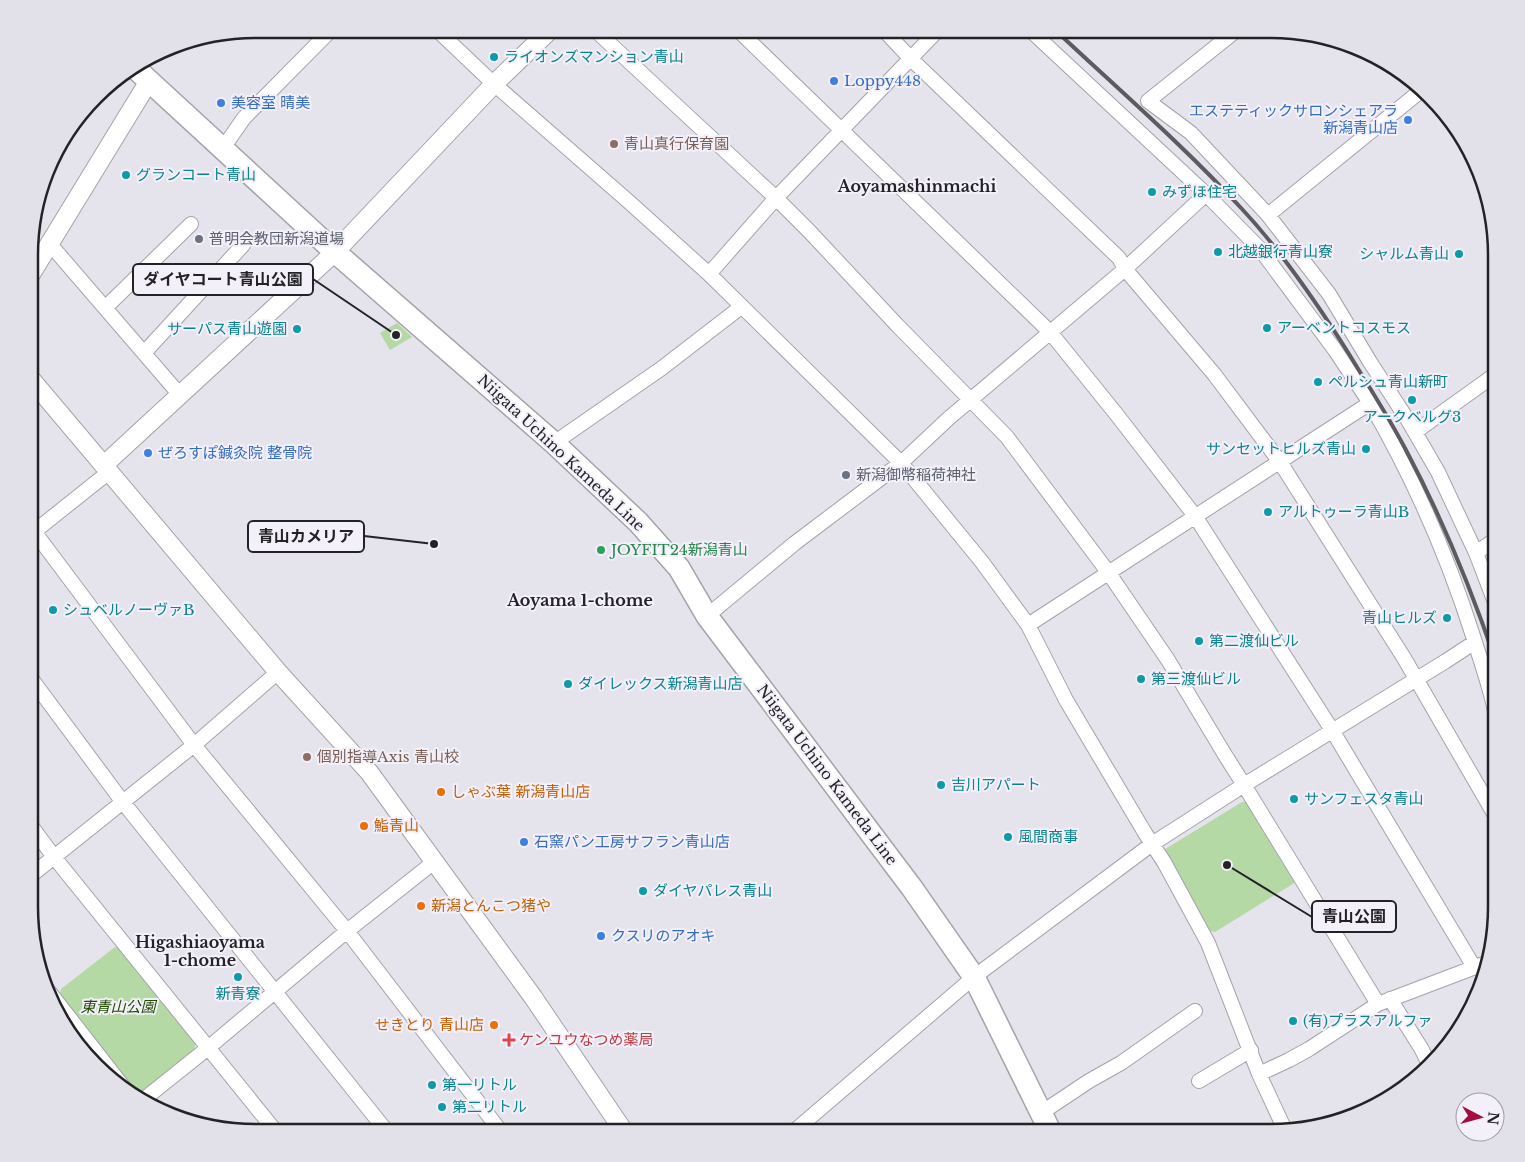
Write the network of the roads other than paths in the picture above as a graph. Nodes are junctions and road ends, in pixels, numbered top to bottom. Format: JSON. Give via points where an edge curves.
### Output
{"nodes":[{"id":1,"x":323,"y":38,"type":"edge"},
{"id":2,"x":445,"y":38,"type":"edge"},
{"id":3,"x":543,"y":38,"type":"edge"},
{"id":4,"x":604,"y":38,"type":"edge"},
{"id":5,"x":746,"y":38,"type":"edge"},
{"id":6,"x":891,"y":38,"type":"edge"},
{"id":7,"x":931,"y":38,"type":"edge"},
{"id":8,"x":1039,"y":38,"type":"edge"},
{"id":9,"x":1227,"y":38,"type":"edge"},
{"id":10,"x":911,"y":59,"type":"junction"},
{"id":11,"x":142,"y":74,"type":"edge"},
{"id":12,"x":494,"y":84,"type":"junction"},
{"id":13,"x":1417,"y":94,"type":"edge"},
{"id":14,"x":842,"y":130,"type":"junction"},
{"id":15,"x":222,"y":148,"type":"junction"},
{"id":16,"x":1206,"y":194,"type":"junction"},
{"id":17,"x":776,"y":198,"type":"junction"},
{"id":18,"x":1268,"y":214,"type":"junction"},
{"id":19,"x":191,"y":224,"type":"dead end"},
{"id":20,"x":49,"y":243,"type":"junction"},
{"id":21,"x":243,"y":245,"type":"dead end"},
{"id":22,"x":336,"y":252,"type":"junction"},
{"id":23,"x":38,"y":262,"type":"edge"},
{"id":24,"x":1125,"y":269,"type":"junction"},
{"id":25,"x":709,"y":274,"type":"junction"},
{"id":26,"x":742,"y":307,"type":"junction"},
{"id":27,"x":105,"y":308,"type":"junction"},
{"id":28,"x":1050,"y":332,"type":"junction"},
{"id":29,"x":144,"y":353,"type":"junction"},
{"id":30,"x":1488,"y":380,"type":"edge"},
{"id":31,"x":38,"y":387,"type":"edge"},
{"id":32,"x":180,"y":395,"type":"junction"},
{"id":33,"x":972,"y":400,"type":"junction"},
{"id":34,"x":1370,"y":403,"type":"junction"},
{"id":35,"x":1415,"y":432,"type":"junction"},
{"id":36,"x":554,"y":443,"type":"junction"},
{"id":37,"x":1280,"y":462,"type":"junction"},
{"id":38,"x":901,"y":463,"type":"junction"},
{"id":39,"x":107,"y":469,"type":"junction"},
{"id":40,"x":1194,"y":516,"type":"junction"},
{"id":41,"x":38,"y":526,"type":"edge"},
{"id":42,"x":38,"y":539,"type":"edge"},
{"id":43,"x":1488,"y":544,"type":"edge"},
{"id":44,"x":1476,"y":552,"type":"junction"},
{"id":45,"x":1108,"y":572,"type":"junction"},
{"id":46,"x":1488,"y":584,"type":"edge"},
{"id":47,"x":707,"y":616,"type":"junction"},
{"id":48,"x":1028,"y":625,"type":"junction"},
{"id":49,"x":1475,"y":642,"type":"junction"},
{"id":50,"x":278,"y":672,"type":"junction"},
{"id":51,"x":1416,"y":679,"type":"junction"},
{"id":52,"x":38,"y":687,"type":"edge"},
{"id":53,"x":1488,"y":688,"type":"edge"},
{"id":54,"x":1332,"y":730,"type":"junction"},
{"id":55,"x":194,"y":744,"type":"junction"},
{"id":56,"x":1244,"y":785,"type":"junction"},
{"id":57,"x":122,"y":801,"type":"junction"},
{"id":58,"x":1488,"y":803,"type":"edge"},
{"id":59,"x":38,"y":835,"type":"edge"},
{"id":60,"x":1152,"y":844,"type":"junction"},
{"id":61,"x":54,"y":858,"type":"junction"},
{"id":62,"x":434,"y":862,"type":"junction"},
{"id":63,"x":38,"y":870,"type":"edge"},
{"id":64,"x":346,"y":931,"type":"junction"},
{"id":65,"x":1480,"y":965,"type":"edge"},
{"id":66,"x":974,"y":977,"type":"junction"},
{"id":67,"x":275,"y":991,"type":"junction"},
{"id":68,"x":1384,"y":1001,"type":"junction"},
{"id":69,"x":1195,"y":1011,"type":"dead end"},
{"id":70,"x":65,"y":1012,"type":"edge"},
{"id":71,"x":208,"y":1048,"type":"junction"},
{"id":72,"x":1251,"y":1050,"type":"junction"},
{"id":73,"x":1426,"y":1059,"type":"edge"},
{"id":74,"x":108,"y":1068,"type":"edge"},
{"id":75,"x":1260,"y":1074,"type":"junction"},
{"id":76,"x":1199,"y":1081,"type":"dead end"},
{"id":77,"x":148,"y":1096,"type":"edge"},
{"id":78,"x":1041,"y":1113,"type":"junction"},
{"id":79,"x":1282,"y":1124,"type":"edge"},
{"id":80,"x":271,"y":1125,"type":"edge"},
{"id":81,"x":382,"y":1125,"type":"edge"},
{"id":82,"x":496,"y":1125,"type":"edge"},
{"id":83,"x":620,"y":1125,"type":"edge"},
{"id":84,"x":801,"y":1125,"type":"edge"},
{"id":85,"x":1048,"y":1125,"type":"edge"}],
"edges":[{"from":1,"to":15,"type":"street","via":[[244,118]]},
{"from":2,"to":12,"type":"street"},
{"from":3,"to":12,"type":"street"},
{"from":4,"to":17,"type":"street"},
{"from":5,"to":14,"type":"street"},
{"from":6,"to":10,"type":"street"},
{"from":7,"to":10,"type":"street"},
{"from":8,"to":16,"type":"street"},
{"from":9,"to":18,"type":"street","via":[[1148,101],[1191,133]]},
{"from":10,"to":14,"type":"street"},
{"from":10,"to":24,"type":"street","via":[[1118,258]]},
{"from":11,"to":15,"type":"main road","name":"Niigata Uchino Kameda Line"},
{"from":11,"to":20,"type":"street"},
{"from":12,"to":22,"type":"street"},
{"from":12,"to":25,"type":"street"},
{"from":13,"to":18,"type":"street"},
{"from":14,"to":17,"type":"street"},
{"from":14,"to":28,"type":"street"},
{"from":15,"to":22,"type":"main road","name":"Niigata Uchino Kameda Line"},
{"from":16,"to":24,"type":"street"},
{"from":16,"to":34,"type":"street","via":[[1260,249]]},
{"from":17,"to":25,"type":"street"},
{"from":17,"to":33,"type":"street"},
{"from":18,"to":35,"type":"street","via":[[1329,294]]},
{"from":19,"to":27,"type":"street"},
{"from":20,"to":23,"type":"street"},
{"from":20,"to":27,"type":"street"},
{"from":21,"to":29,"type":"street"},
{"from":22,"to":32,"type":"street"},
{"from":22,"to":36,"type":"main road","name":"Niigata Uchino Kameda Line"},
{"from":24,"to":28,"type":"street"},
{"from":24,"to":37,"type":"street","via":[[1214,374]]},
{"from":25,"to":26,"type":"street"},
{"from":26,"to":36,"type":"street","via":[[662,368]]},
{"from":26,"to":38,"type":"street"},
{"from":27,"to":29,"type":"street"},
{"from":28,"to":33,"type":"street"},
{"from":28,"to":40,"type":"street"},
{"from":29,"to":32,"type":"street"},
{"from":30,"to":35,"type":"street"},
{"from":31,"to":39,"type":"street"},
{"from":32,"to":39,"type":"street"},
{"from":33,"to":38,"type":"street"},
{"from":33,"to":45,"type":"street","via":[[1007,437]]},
{"from":34,"to":37,"type":"street"},
{"from":34,"to":49,"type":"street","via":[[1430,520]]},
{"from":35,"to":44,"type":"street"},
{"from":36,"to":47,"type":"main road","name":"Niigata Uchino Kameda Line","via":[[638,522],[679,568]]},
{"from":37,"to":40,"type":"street"},
{"from":37,"to":51,"type":"street"},
{"from":38,"to":47,"type":"street","via":[[795,543]]},
{"from":38,"to":48,"type":"street","via":[[982,562]]},
{"from":39,"to":41,"type":"street"},
{"from":39,"to":50,"type":"street"},
{"from":40,"to":45,"type":"street"},
{"from":40,"to":54,"type":"street"},
{"from":42,"to":55,"type":"street"},
{"from":43,"to":44,"type":"street"},
{"from":44,"to":46,"type":"street"},
{"from":45,"to":48,"type":"street"},
{"from":45,"to":56,"type":"street","via":[[1168,660]]},
{"from":47,"to":66,"type":"main road","name":"Niigata Uchino Kameda Line","via":[[912,888]]},
{"from":48,"to":60,"type":"street","via":[[1066,700]]},
{"from":49,"to":51,"type":"street"},
{"from":49,"to":53,"type":"street"},
{"from":50,"to":55,"type":"street"},
{"from":50,"to":62,"type":"street","via":[[369,772]]},
{"from":51,"to":54,"type":"street"},
{"from":51,"to":58,"type":"street"},
{"from":52,"to":57,"type":"street"},
{"from":54,"to":56,"type":"street"},
{"from":54,"to":65,"type":"street"},
{"from":55,"to":57,"type":"street"},
{"from":55,"to":64,"type":"street"},
{"from":56,"to":60,"type":"street"},
{"from":56,"to":68,"type":"street"},
{"from":57,"to":61,"type":"street"},
{"from":57,"to":67,"type":"street"},
{"from":59,"to":61,"type":"street"},
{"from":60,"to":66,"type":"street"},
{"from":60,"to":72,"type":"street","via":[[1208,943]]},
{"from":61,"to":63,"type":"street"},
{"from":61,"to":71,"type":"street"},
{"from":62,"to":64,"type":"street"},
{"from":62,"to":83,"type":"street","via":[[533,997]]},
{"from":64,"to":67,"type":"street"},
{"from":64,"to":82,"type":"street"},
{"from":65,"to":68,"type":"street"},
{"from":66,"to":78,"type":"main road","name":"Niigata Uchino Kameda Line"},
{"from":66,"to":84,"type":"street"},
{"from":67,"to":71,"type":"street"},
{"from":67,"to":81,"type":"street"},
{"from":68,"to":73,"type":"street"},
{"from":68,"to":75,"type":"street","via":[[1309,1049]]},
{"from":69,"to":78,"type":"street"},
{"from":70,"to":74,"type":"street"},
{"from":71,"to":77,"type":"street"},
{"from":71,"to":80,"type":"street"},
{"from":72,"to":75,"type":"street"},
{"from":72,"to":76,"type":"street"},
{"from":75,"to":79,"type":"street"},
{"from":78,"to":85,"type":"main road","name":"Niigata Uchino Kameda Line"}]}
